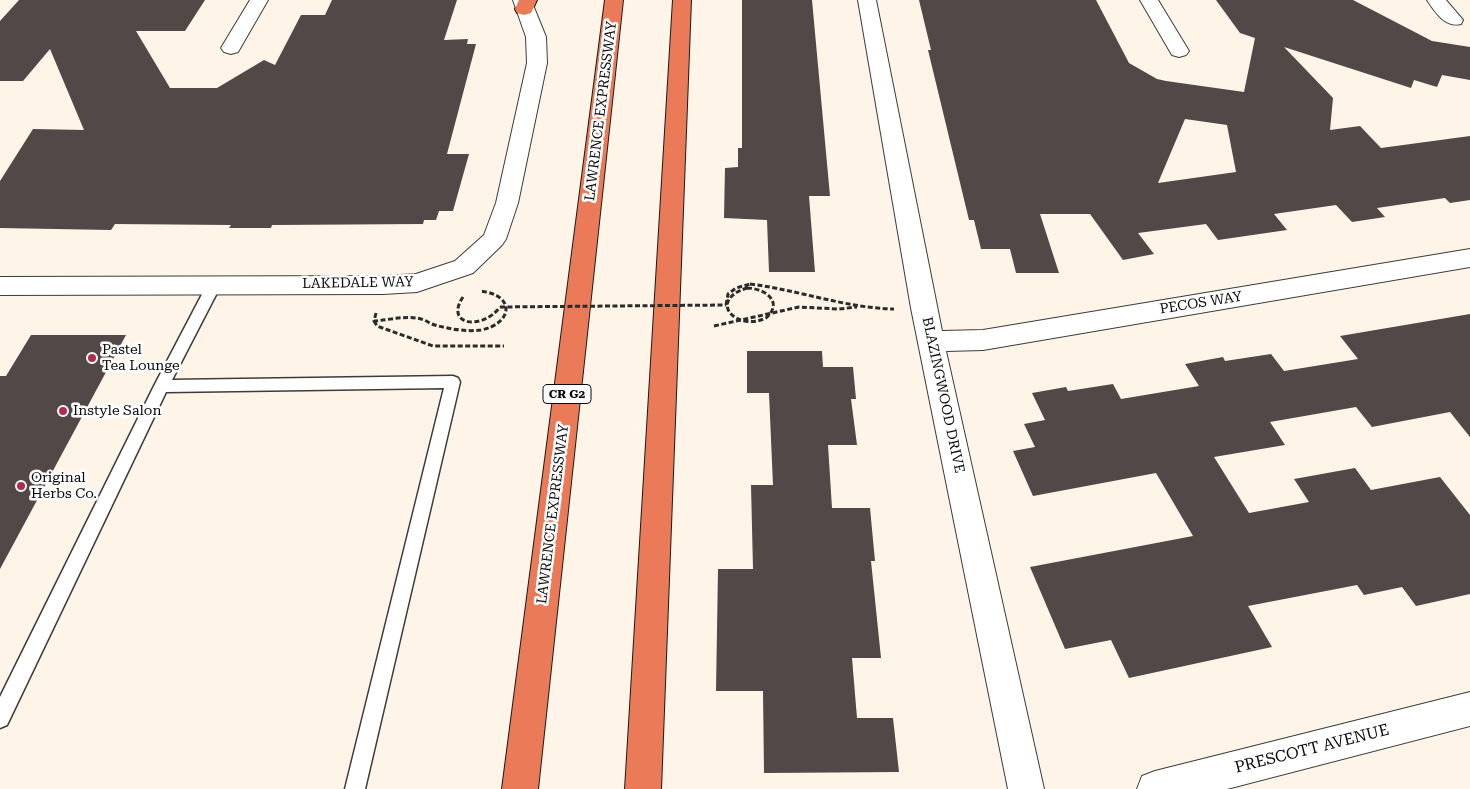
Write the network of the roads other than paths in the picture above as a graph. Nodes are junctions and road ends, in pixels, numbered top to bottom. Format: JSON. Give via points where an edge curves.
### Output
{"nodes":[{"id":1,"x":258,"y":0,"type":"edge"},
{"id":2,"x":867,"y":0,"type":"edge"},
{"id":3,"x":1149,"y":0,"type":"edge"},
{"id":4,"x":1436,"y":0,"type":"edge"},
{"id":5,"x":522,"y":2,"type":"edge"},
{"id":6,"x":611,"y":6,"type":"edge"},
{"id":7,"x":684,"y":6,"type":"edge"},
{"id":8,"x":1454,"y":20,"type":"dead end"},
{"id":9,"x":231,"y":48,"type":"dead end"},
{"id":10,"x":1179,"y":51,"type":"dead end"},
{"id":11,"x":1470,"y":258,"type":"edge"},
{"id":12,"x":214,"y":285,"type":"junction"},
{"id":13,"x":0,"y":286,"type":"edge"},
{"id":14,"x":932,"y":342,"type":"junction"},
{"id":15,"x":161,"y":386,"type":"junction"},
{"id":16,"x":1470,"y":708,"type":"edge"},
{"id":17,"x":0,"y":718,"type":"edge"},
{"id":18,"x":355,"y":789,"type":"edge"},
{"id":19,"x":520,"y":789,"type":"edge"},
{"id":20,"x":643,"y":789,"type":"edge"},
{"id":21,"x":1026,"y":789,"type":"edge"},
{"id":22,"x":1155,"y":789,"type":"edge"}],
"edges":[{"from":1,"to":9,"type":"street"},
{"from":2,"to":14,"type":"street","name":"BLAZINGWOOD DRIVE"},
{"from":3,"to":10,"type":"street"},
{"from":4,"to":8,"type":"street"},
{"from":5,"to":12,"type":"street","name":"LAKEDALE WAY","via":[[536,37],[537,63],[507,203],[494,239],[464,267],[417,283]]},
{"from":6,"to":19,"type":"highway","name":"LAWRENCE EXPRESSWAY","number":"CR G2"},
{"from":7,"to":20,"type":"highway"},
{"from":11,"to":14,"type":"street","name":"PECOS WAY","via":[[983,340]]},
{"from":12,"to":13,"type":"street","name":"LAKEDALE WAY"},
{"from":12,"to":15,"type":"lane"},
{"from":14,"to":21,"type":"street","name":"BLAZINGWOOD DRIVE"},
{"from":15,"to":17,"type":"lane"},
{"from":15,"to":18,"type":"lane","via":[[453,382]]},
{"from":16,"to":22,"type":"street","name":"PRESCOTT AVENUE"}]}
